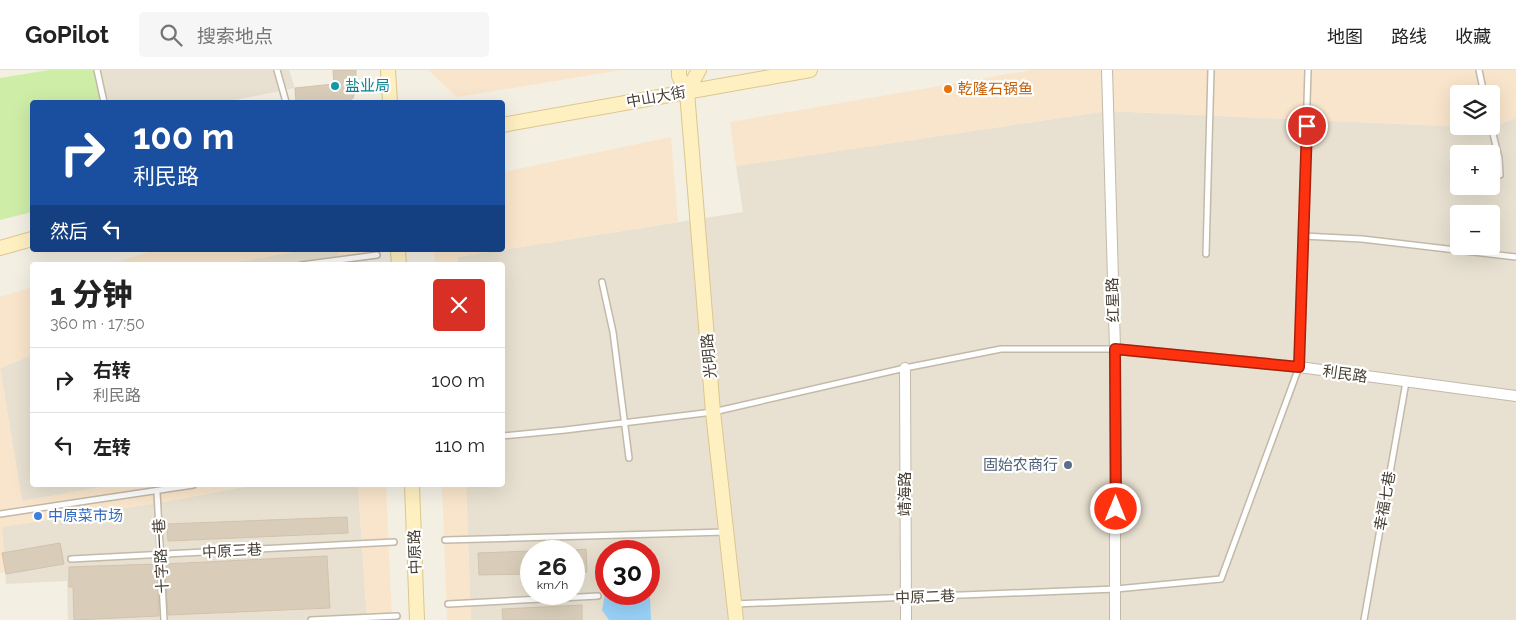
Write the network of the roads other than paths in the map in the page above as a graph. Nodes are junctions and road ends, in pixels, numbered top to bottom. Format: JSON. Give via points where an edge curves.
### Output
{"nodes":[{"id":1,"x":97,"y":70,"type":"edge"},
{"id":2,"x":277,"y":70,"type":"edge"},
{"id":3,"x":388,"y":70,"type":"edge"},
{"id":4,"x":679,"y":70,"type":"edge"},
{"id":5,"x":699,"y":70,"type":"edge"},
{"id":6,"x":810,"y":70,"type":"edge"},
{"id":7,"x":1107,"y":70,"type":"edge"},
{"id":8,"x":1211,"y":70,"type":"edge"},
{"id":9,"x":1308,"y":70,"type":"edge"},
{"id":10,"x":1480,"y":70,"type":"edge"},
{"id":11,"x":1482,"y":85,"type":"edge"},
{"id":12,"x":687,"y":92,"type":"junction"},
{"id":13,"x":104,"y":100,"type":"edge"},
{"id":14,"x":285,"y":100,"type":"edge"},
{"id":15,"x":390,"y":100,"type":"edge"},
{"id":16,"x":505,"y":124,"type":"edge"},
{"id":17,"x":1303,"y":236,"type":"junction"},
{"id":18,"x":30,"y":240,"type":"edge"},
{"id":19,"x":0,"y":248,"type":"edge"},
{"id":20,"x":1206,"y":254,"type":"dead end"},
{"id":21,"x":377,"y":256,"type":"dead end"},
{"id":22,"x":1516,"y":258,"type":"edge"},
{"id":23,"x":326,"y":262,"type":"edge"},
{"id":24,"x":602,"y":282,"type":"dead end"},
{"id":25,"x":1115,"y":349,"type":"junction"},
{"id":26,"x":1299,"y":367,"type":"junction"},
{"id":27,"x":905,"y":368,"type":"junction"},
{"id":28,"x":1406,"y":382,"type":"junction"},
{"id":29,"x":1516,"y":396,"type":"edge"},
{"id":30,"x":714,"y":412,"type":"junction"},
{"id":31,"x":625,"y":423,"type":"junction"},
{"id":32,"x":505,"y":436,"type":"edge"},
{"id":33,"x":629,"y":458,"type":"dead end"},
{"id":34,"x":183,"y":487,"type":"edge"},
{"id":35,"x":412,"y":487,"type":"edge"},
{"id":36,"x":158,"y":492,"type":"junction"},
{"id":37,"x":0,"y":514,"type":"edge"},
{"id":38,"x":725,"y":532,"type":"junction"},
{"id":39,"x":445,"y":540,"type":"dead end"},
{"id":40,"x":394,"y":542,"type":"dead end"},
{"id":41,"x":161,"y":554,"type":"junction"},
{"id":42,"x":71,"y":559,"type":"dead end"},
{"id":43,"x":1116,"y":589,"type":"junction"},
{"id":44,"x":595,"y":596,"type":"edge"},
{"id":45,"x":905,"y":598,"type":"junction"},
{"id":46,"x":448,"y":604,"type":"dead end"},
{"id":47,"x":734,"y":604,"type":"junction"},
{"id":48,"x":397,"y":616,"type":"dead end"},
{"id":49,"x":164,"y":620,"type":"edge"},
{"id":50,"x":312,"y":620,"type":"edge"},
{"id":51,"x":417,"y":620,"type":"edge"},
{"id":52,"x":736,"y":620,"type":"edge"},
{"id":53,"x":906,"y":620,"type":"edge"},
{"id":54,"x":1115,"y":620,"type":"edge"},
{"id":55,"x":1364,"y":620,"type":"edge"}],
"edges":[{"from":1,"to":13,"type":"lane"},
{"from":2,"to":14,"type":"lane"},
{"from":3,"to":15,"type":"street"},
{"from":4,"to":12,"type":"street","name":"光明路"},
{"from":5,"to":12,"type":"street"},
{"from":6,"to":12,"type":"street","name":"中山大街"},
{"from":7,"to":25,"type":"street","name":"红星路"},
{"from":8,"to":20,"type":"lane"},
{"from":9,"to":17,"type":"lane"},
{"from":10,"to":11,"type":"lane"},
{"from":12,"to":16,"type":"street","name":"中山大街"},
{"from":12,"to":30,"type":"street","name":"光明路"},
{"from":17,"to":22,"type":"lane","via":[[1362,239]]},
{"from":17,"to":26,"type":"lane"},
{"from":18,"to":19,"type":"street"},
{"from":21,"to":23,"type":"lane"},
{"from":24,"to":31,"type":"lane","via":[[613,332]]},
{"from":25,"to":26,"type":"street","name":"利民路"},
{"from":25,"to":27,"type":"lane","via":[[1001,348]]},
{"from":25,"to":43,"type":"street","name":"红星路"},
{"from":26,"to":28,"type":"street","name":"利民路"},
{"from":26,"to":43,"type":"lane","name":"中原二巷","via":[[1221,579]]},
{"from":27,"to":30,"type":"lane"},
{"from":27,"to":45,"type":"street","name":"靖海路"},
{"from":28,"to":29,"type":"street","name":"利民路"},
{"from":28,"to":55,"type":"lane","name":"幸福七巷"},
{"from":30,"to":31,"type":"lane"},
{"from":30,"to":38,"type":"street","name":"光明路"},
{"from":31,"to":32,"type":"lane"},
{"from":31,"to":33,"type":"lane"},
{"from":34,"to":36,"type":"lane"},
{"from":35,"to":51,"type":"street","name":"中原路"},
{"from":36,"to":37,"type":"lane"},
{"from":36,"to":41,"type":"lane","name":"十字路一巷"},
{"from":38,"to":39,"type":"lane"},
{"from":38,"to":47,"type":"street","name":"光明路"},
{"from":40,"to":41,"type":"lane","name":"中原三巷"},
{"from":41,"to":42,"type":"lane","name":"中原三巷"},
{"from":41,"to":49,"type":"lane","name":"十字路一巷"},
{"from":43,"to":45,"type":"lane","name":"中原二巷"},
{"from":43,"to":54,"type":"street","name":"红星路"},
{"from":44,"to":46,"type":"lane"},
{"from":45,"to":47,"type":"lane","name":"中原二巷"},
{"from":45,"to":53,"type":"street","name":"靖海路"},
{"from":47,"to":52,"type":"street","name":"光明路"},
{"from":48,"to":50,"type":"lane"}]}
